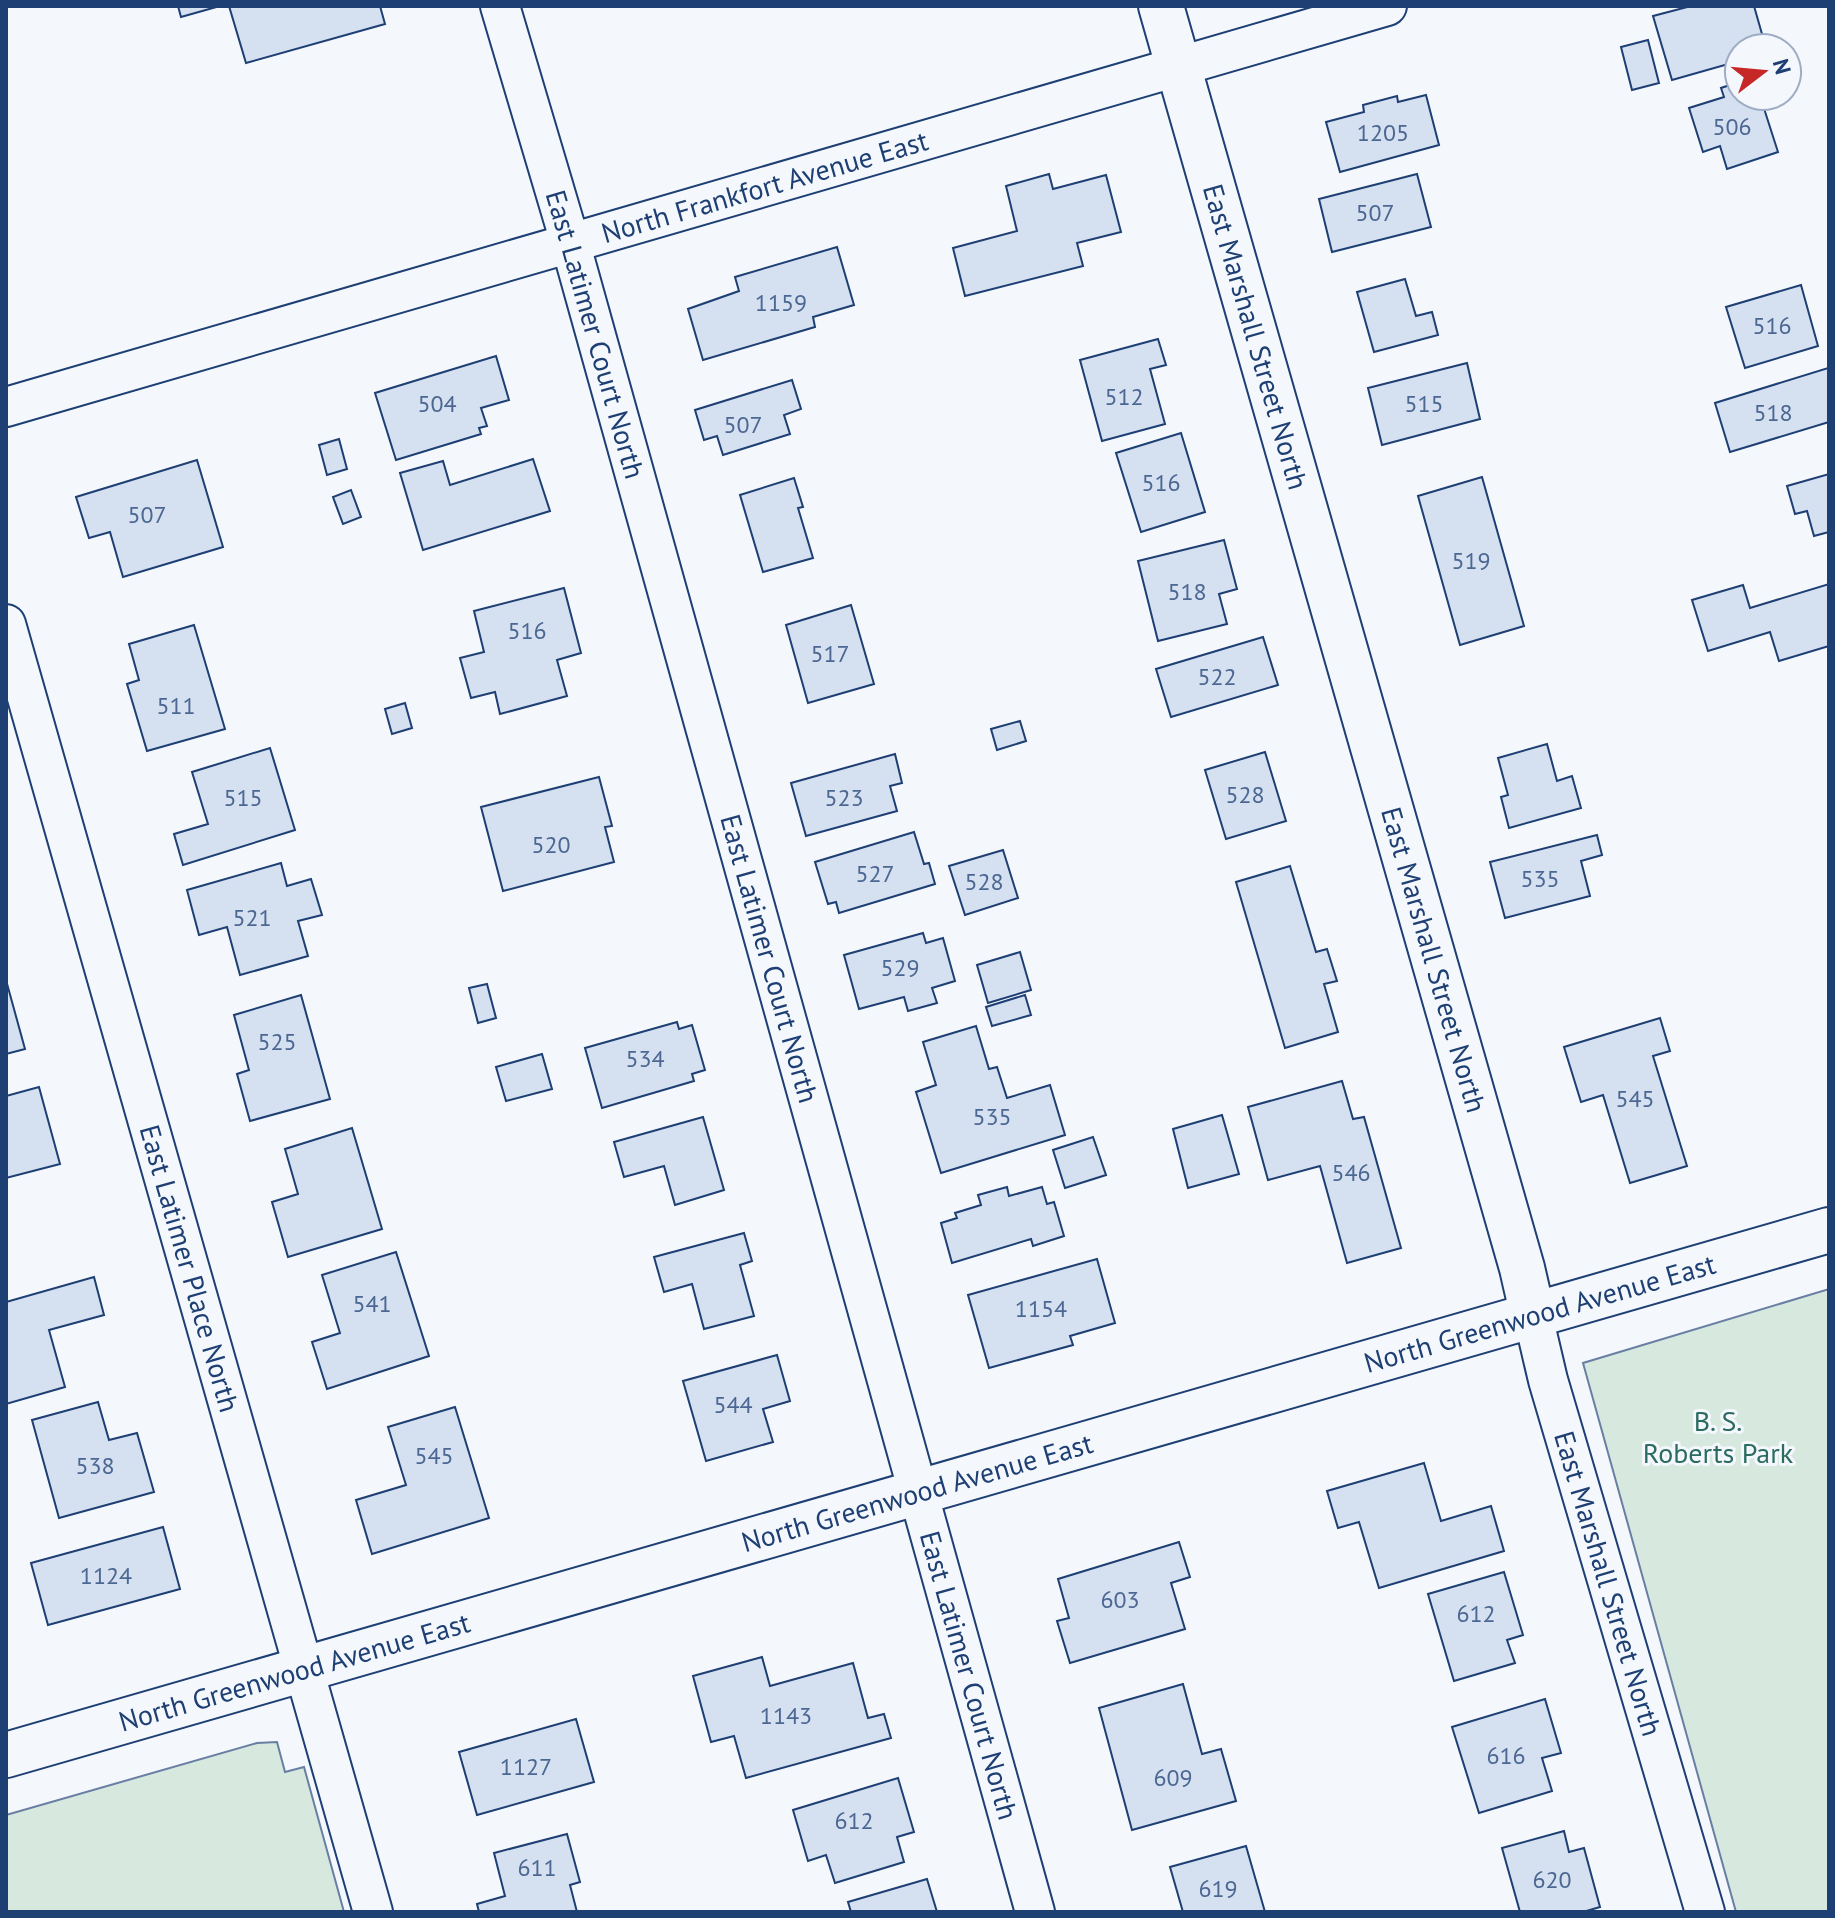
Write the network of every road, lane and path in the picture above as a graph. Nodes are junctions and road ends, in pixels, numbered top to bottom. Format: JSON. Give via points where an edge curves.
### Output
{"nodes":[{"id":1,"x":500,"y":6,"type":"edge"},
{"id":2,"x":1161,"y":6,"type":"edge"},
{"id":3,"x":1387,"y":6,"type":"edge"},
{"id":4,"x":1179,"y":68,"type":"junction"},
{"id":5,"x":570,"y":242,"type":"junction"},
{"id":6,"x":6,"y":407,"type":"edge"},
{"id":7,"x":6,"y":624,"type":"edge"},
{"id":8,"x":1829,"y":1230,"type":"edge"},
{"id":9,"x":1533,"y":1316,"type":"junction"},
{"id":10,"x":917,"y":1493,"type":"junction"},
{"id":11,"x":304,"y":1670,"type":"junction"},
{"id":12,"x":6,"y":1755,"type":"edge"},
{"id":13,"x":373,"y":1912,"type":"edge"},
{"id":14,"x":1035,"y":1912,"type":"edge"},
{"id":15,"x":1705,"y":1912,"type":"edge"}],
"edges":[{"from":1,"to":5,"type":"street","name":"East Latimer Court North"},
{"from":2,"to":4,"type":"street","name":"East Marshall Street North"},
{"from":3,"to":4,"type":"street","name":"North Frankfort Avenue East"},
{"from":4,"to":5,"type":"street","name":"North Frankfort Avenue East"},
{"from":4,"to":9,"type":"street","name":"East Marshall Street North"},
{"from":5,"to":6,"type":"street","name":"North Frankfort Avenue East"},
{"from":5,"to":10,"type":"street","name":"East Latimer Court North"},
{"from":7,"to":11,"type":"street","name":"East Latimer Place North"},
{"from":8,"to":9,"type":"street","name":"North Greenwood Avenue East"},
{"from":9,"to":10,"type":"street","name":"North Greenwood Avenue East"},
{"from":9,"to":15,"type":"street","name":"East Marshall Street North"},
{"from":10,"to":11,"type":"street","name":"North Greenwood Avenue East"},
{"from":10,"to":14,"type":"street","name":"East Latimer Court North"},
{"from":11,"to":12,"type":"street","name":"North Greenwood Avenue East"},
{"from":11,"to":13,"type":"street","name":"East Latimer Place North"}]}
